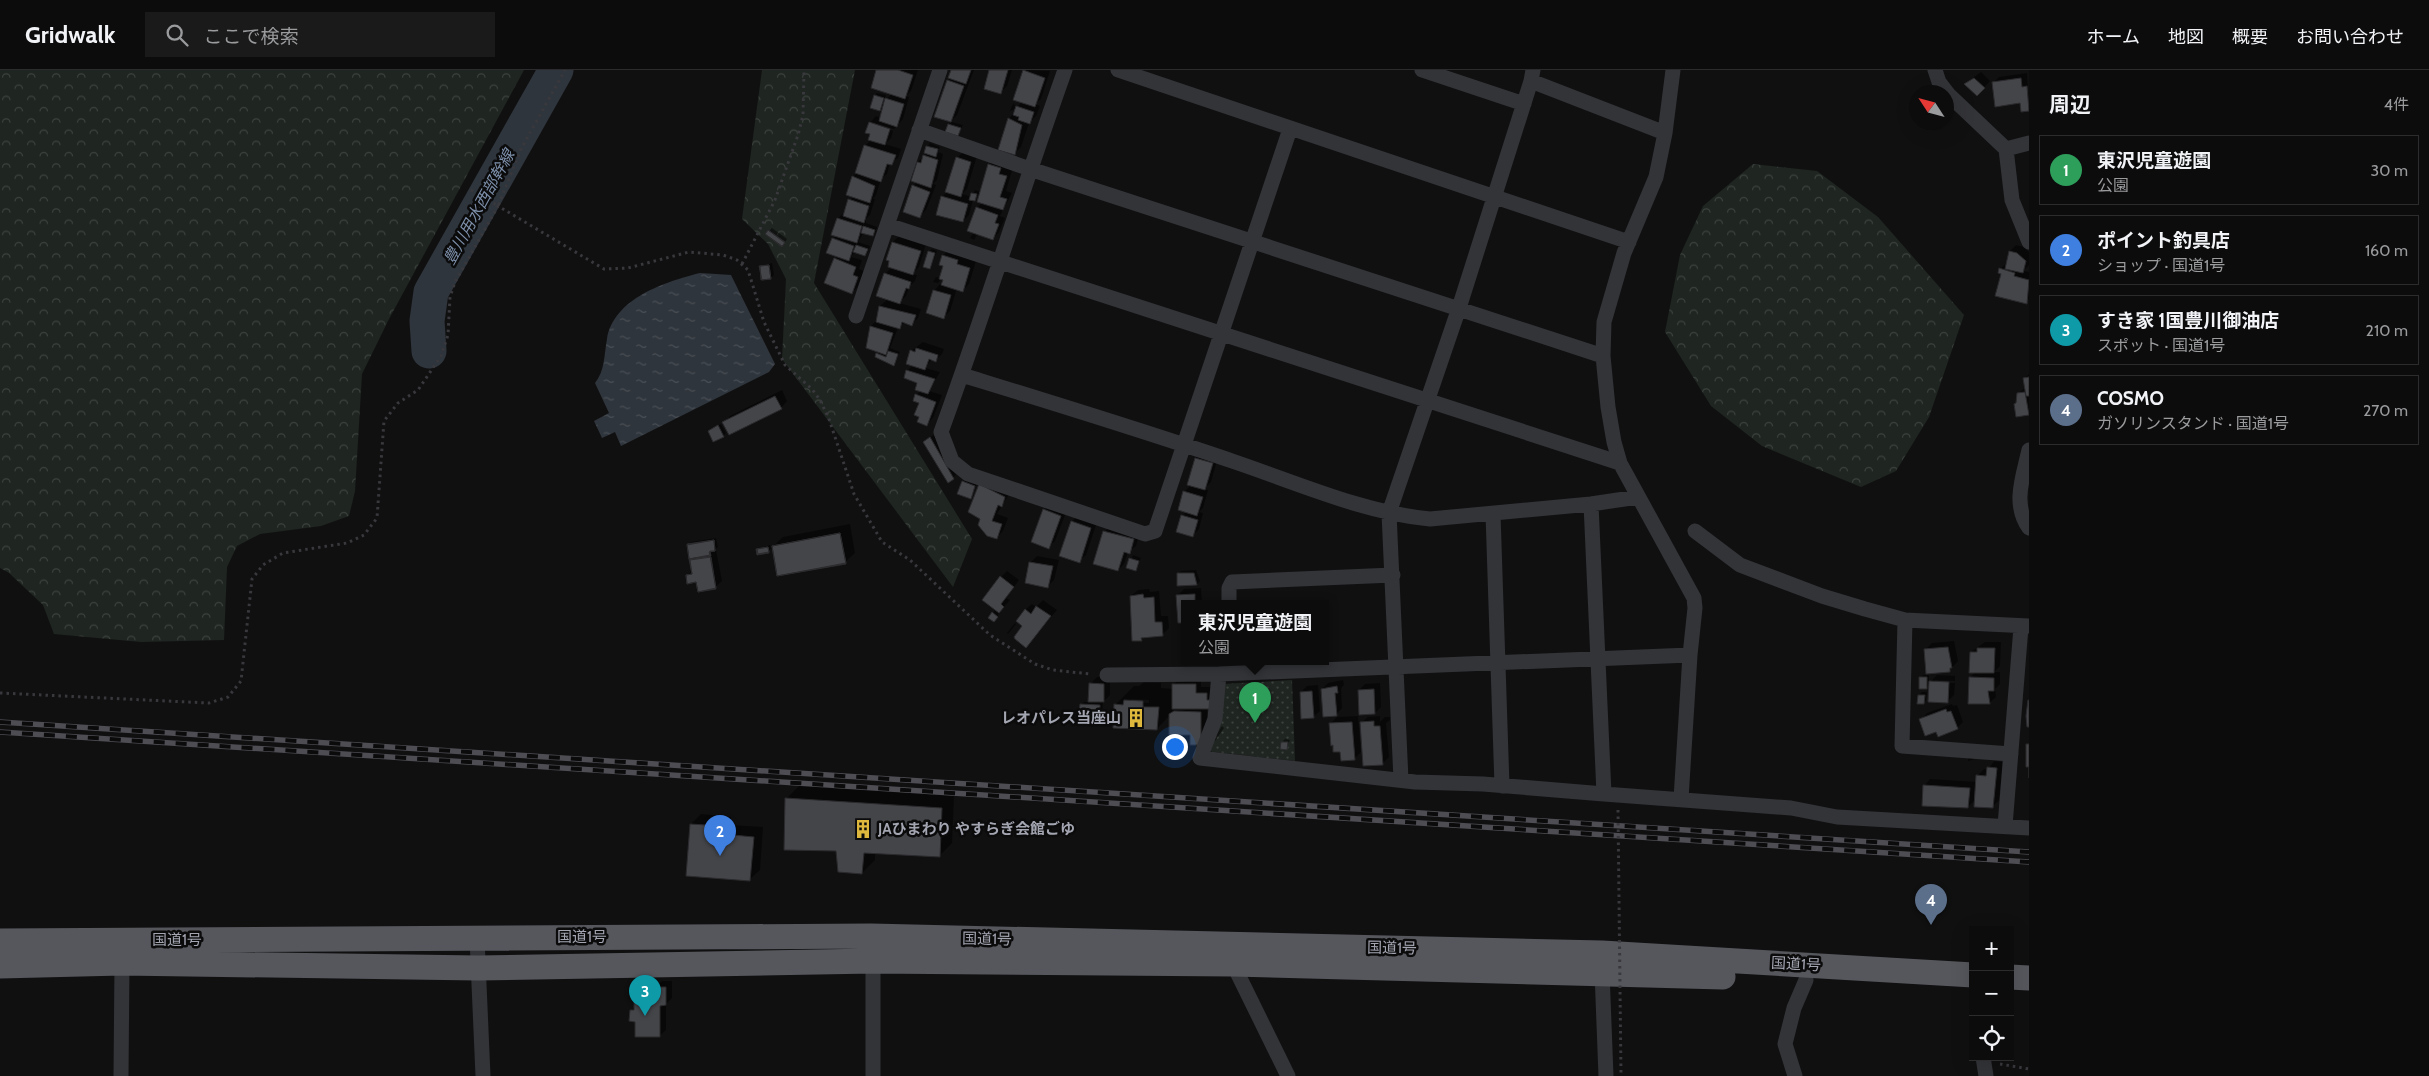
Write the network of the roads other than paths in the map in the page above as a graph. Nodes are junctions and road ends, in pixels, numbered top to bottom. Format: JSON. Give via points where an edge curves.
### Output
{"nodes":[{"id":1,"x":940,"y":70,"type":"edge"},
{"id":2,"x":1065,"y":70,"type":"edge"},
{"id":3,"x":1118,"y":70,"type":"edge"},
{"id":4,"x":1422,"y":70,"type":"edge"},
{"id":5,"x":1673,"y":70,"type":"edge"},
{"id":6,"x":1935,"y":70,"type":"edge"},
{"id":7,"x":1532,"y":76,"type":"edge"},
{"id":8,"x":1524,"y":104,"type":"junction"},
{"id":9,"x":1290,"y":129,"type":"junction"},
{"id":10,"x":919,"y":130,"type":"junction"},
{"id":11,"x":1665,"y":133,"type":"junction"},
{"id":12,"x":2029,"y":143,"type":"edge"},
{"id":13,"x":2006,"y":149,"type":"junction"},
{"id":14,"x":1030,"y":169,"type":"junction"},
{"id":15,"x":1495,"y":198,"type":"junction"},
{"id":16,"x":887,"y":226,"type":"junction"},
{"id":17,"x":1253,"y":242,"type":"junction"},
{"id":18,"x":1629,"y":242,"type":"junction"},
{"id":19,"x":2029,"y":242,"type":"edge"},
{"id":20,"x":1002,"y":261,"type":"junction"},
{"id":21,"x":1459,"y":308,"type":"junction"},
{"id":22,"x":856,"y":316,"type":"dead end"},
{"id":23,"x":1222,"y":334,"type":"junction"},
{"id":24,"x":1603,"y":356,"type":"junction"},
{"id":25,"x":962,"y":375,"type":"junction"},
{"id":26,"x":1427,"y":402,"type":"junction"},
{"id":27,"x":1184,"y":444,"type":"junction"},
{"id":28,"x":2029,"y":450,"type":"edge"},
{"id":29,"x":1620,"y":463,"type":"junction"},
{"id":30,"x":1638,"y":496,"type":"junction"},
{"id":31,"x":1591,"y":504,"type":"junction"},
{"id":32,"x":1389,"y":513,"type":"junction"},
{"id":33,"x":1493,"y":514,"type":"junction"},
{"id":34,"x":2029,"y":528,"type":"edge"},
{"id":35,"x":1695,"y":531,"type":"dead end"},
{"id":36,"x":1392,"y":575,"type":"junction"},
{"id":37,"x":1229,"y":600,"type":"edge"},
{"id":38,"x":1905,"y":620,"type":"junction"},
{"id":39,"x":2025,"y":627,"type":"edge"},
{"id":40,"x":1690,"y":654,"type":"junction"},
{"id":41,"x":1597,"y":658,"type":"junction"},
{"id":42,"x":1498,"y":662,"type":"junction"},
{"id":43,"x":1397,"y":666,"type":"junction"},
{"id":44,"x":1226,"y":670,"type":"edge"},
{"id":45,"x":1107,"y":674,"type":"road end"},
{"id":46,"x":2011,"y":754,"type":"junction"},
{"id":47,"x":1401,"y":780,"type":"junction"},
{"id":48,"x":1502,"y":786,"type":"junction"},
{"id":49,"x":1604,"y":794,"type":"junction"},
{"id":50,"x":1681,"y":799,"type":"junction"},
{"id":51,"x":2005,"y":826,"type":"junction"},
{"id":52,"x":2029,"y":828,"type":"edge"},
{"id":53,"x":477,"y":938,"type":"junction"},
{"id":54,"x":0,"y":941,"type":"edge"},
{"id":55,"x":873,"y":961,"type":"junction"},
{"id":56,"x":122,"y":963,"type":"junction"},
{"id":57,"x":1233,"y":964,"type":"junction"},
{"id":58,"x":0,"y":966,"type":"edge"},
{"id":59,"x":478,"y":968,"type":"junction"},
{"id":60,"x":1602,"y":972,"type":"junction"},
{"id":61,"x":1969,"y":975,"type":"edge"},
{"id":62,"x":1806,"y":980,"type":"junction"},
{"id":63,"x":1969,"y":990,"type":"edge"},
{"id":64,"x":121,"y":1076,"type":"edge"},
{"id":65,"x":483,"y":1076,"type":"edge"},
{"id":66,"x":873,"y":1076,"type":"edge"},
{"id":67,"x":1288,"y":1076,"type":"edge"},
{"id":68,"x":1606,"y":1076,"type":"edge"},
{"id":69,"x":1795,"y":1076,"type":"edge"}],
"edges":[{"from":1,"to":10,"type":"street"},
{"from":2,"to":14,"type":"street"},
{"from":3,"to":9,"type":"street"},
{"from":4,"to":8,"type":"street"},
{"from":5,"to":11,"type":"street"},
{"from":6,"to":13,"type":"street","via":[[1950,95]]},
{"from":7,"to":8,"type":"street"},
{"from":7,"to":11,"type":"street"},
{"from":8,"to":15,"type":"street"},
{"from":9,"to":15,"type":"street"},
{"from":9,"to":17,"type":"street"},
{"from":10,"to":14,"type":"street"},
{"from":10,"to":16,"type":"street"},
{"from":11,"to":18,"type":"street","via":[[1656,177]]},
{"from":12,"to":13,"type":"street"},
{"from":13,"to":19,"type":"street","via":[[2012,200]]},
{"from":14,"to":17,"type":"street"},
{"from":14,"to":20,"type":"street"},
{"from":15,"to":18,"type":"street"},
{"from":15,"to":21,"type":"street"},
{"from":16,"to":20,"type":"street"},
{"from":16,"to":22,"type":"street"},
{"from":17,"to":21,"type":"street"},
{"from":17,"to":23,"type":"street"},
{"from":18,"to":24,"type":"street","via":[[1606,314]]},
{"from":20,"to":23,"type":"street"},
{"from":20,"to":25,"type":"street"},
{"from":21,"to":24,"type":"street"},
{"from":21,"to":26,"type":"street"},
{"from":23,"to":26,"type":"street"},
{"from":23,"to":27,"type":"street"},
{"from":24,"to":29,"type":"street","via":[[1608,407]]},
{"from":25,"to":27,"type":"street"},
{"from":25,"to":27,"type":"street","via":[[941,432],[952,461],[968,474],[1145,534],[1155,531]]},
{"from":26,"to":29,"type":"street"},
{"from":26,"to":32,"type":"street"},
{"from":27,"to":32,"type":"street"},
{"from":28,"to":34,"type":"street","via":[[2019,500]]},
{"from":29,"to":30,"type":"street"},
{"from":30,"to":31,"type":"street"},
{"from":30,"to":40,"type":"street","via":[[1691,590],[1695,608]]},
{"from":31,"to":33,"type":"street"},
{"from":31,"to":41,"type":"street"},
{"from":32,"to":33,"type":"street","via":[[1430,519]]},
{"from":32,"to":36,"type":"street"},
{"from":33,"to":42,"type":"street"},
{"from":35,"to":38,"type":"street","via":[[1740,565],[1822,596]]},
{"from":36,"to":37,"type":"street","via":[[1232,582]]},
{"from":36,"to":43,"type":"street"},
{"from":38,"to":39,"type":"street"},
{"from":38,"to":46,"type":"street","via":[[1902,746]]},
{"from":39,"to":46,"type":"street"},
{"from":40,"to":41,"type":"street"},
{"from":40,"to":50,"type":"street"},
{"from":41,"to":42,"type":"street"},
{"from":41,"to":49,"type":"street"},
{"from":42,"to":43,"type":"street"},
{"from":42,"to":48,"type":"street"},
{"from":43,"to":44,"type":"street"},
{"from":43,"to":47,"type":"street"},
{"from":44,"to":45,"type":"street"},
{"from":44,"to":47,"type":"street","via":[[1216,716],[1200,758]]},
{"from":46,"to":51,"type":"street"},
{"from":47,"to":48,"type":"street"},
{"from":48,"to":49,"type":"street"},
{"from":49,"to":50,"type":"street"},
{"from":50,"to":51,"type":"street","via":[[1791,808],[1837,816]]},
{"from":51,"to":52,"type":"street"},
{"from":53,"to":54,"type":"highway","name":"国道1号"},
{"from":53,"to":59,"type":"street"},
{"from":53,"to":61,"type":"highway","name":"国道1号","via":[[871,936],[1602,952]]},
{"from":55,"to":57,"type":"highway","name":"国道1号"},
{"from":55,"to":59,"type":"highway","name":"国道1号"},
{"from":55,"to":66,"type":"street"},
{"from":56,"to":58,"type":"highway","name":"国道1号"},
{"from":56,"to":59,"type":"highway","name":"国道1号"},
{"from":56,"to":64,"type":"street"},
{"from":57,"to":60,"type":"highway","name":"国道1号"},
{"from":57,"to":67,"type":"street"},
{"from":59,"to":65,"type":"street"},
{"from":60,"to":62,"type":"highway","name":"国道1号"},
{"from":60,"to":68,"type":"street"},
{"from":62,"to":63,"type":"highway","name":"国道1号"},
{"from":62,"to":69,"type":"street","via":[[1794,1008],[1785,1044]]}]}
